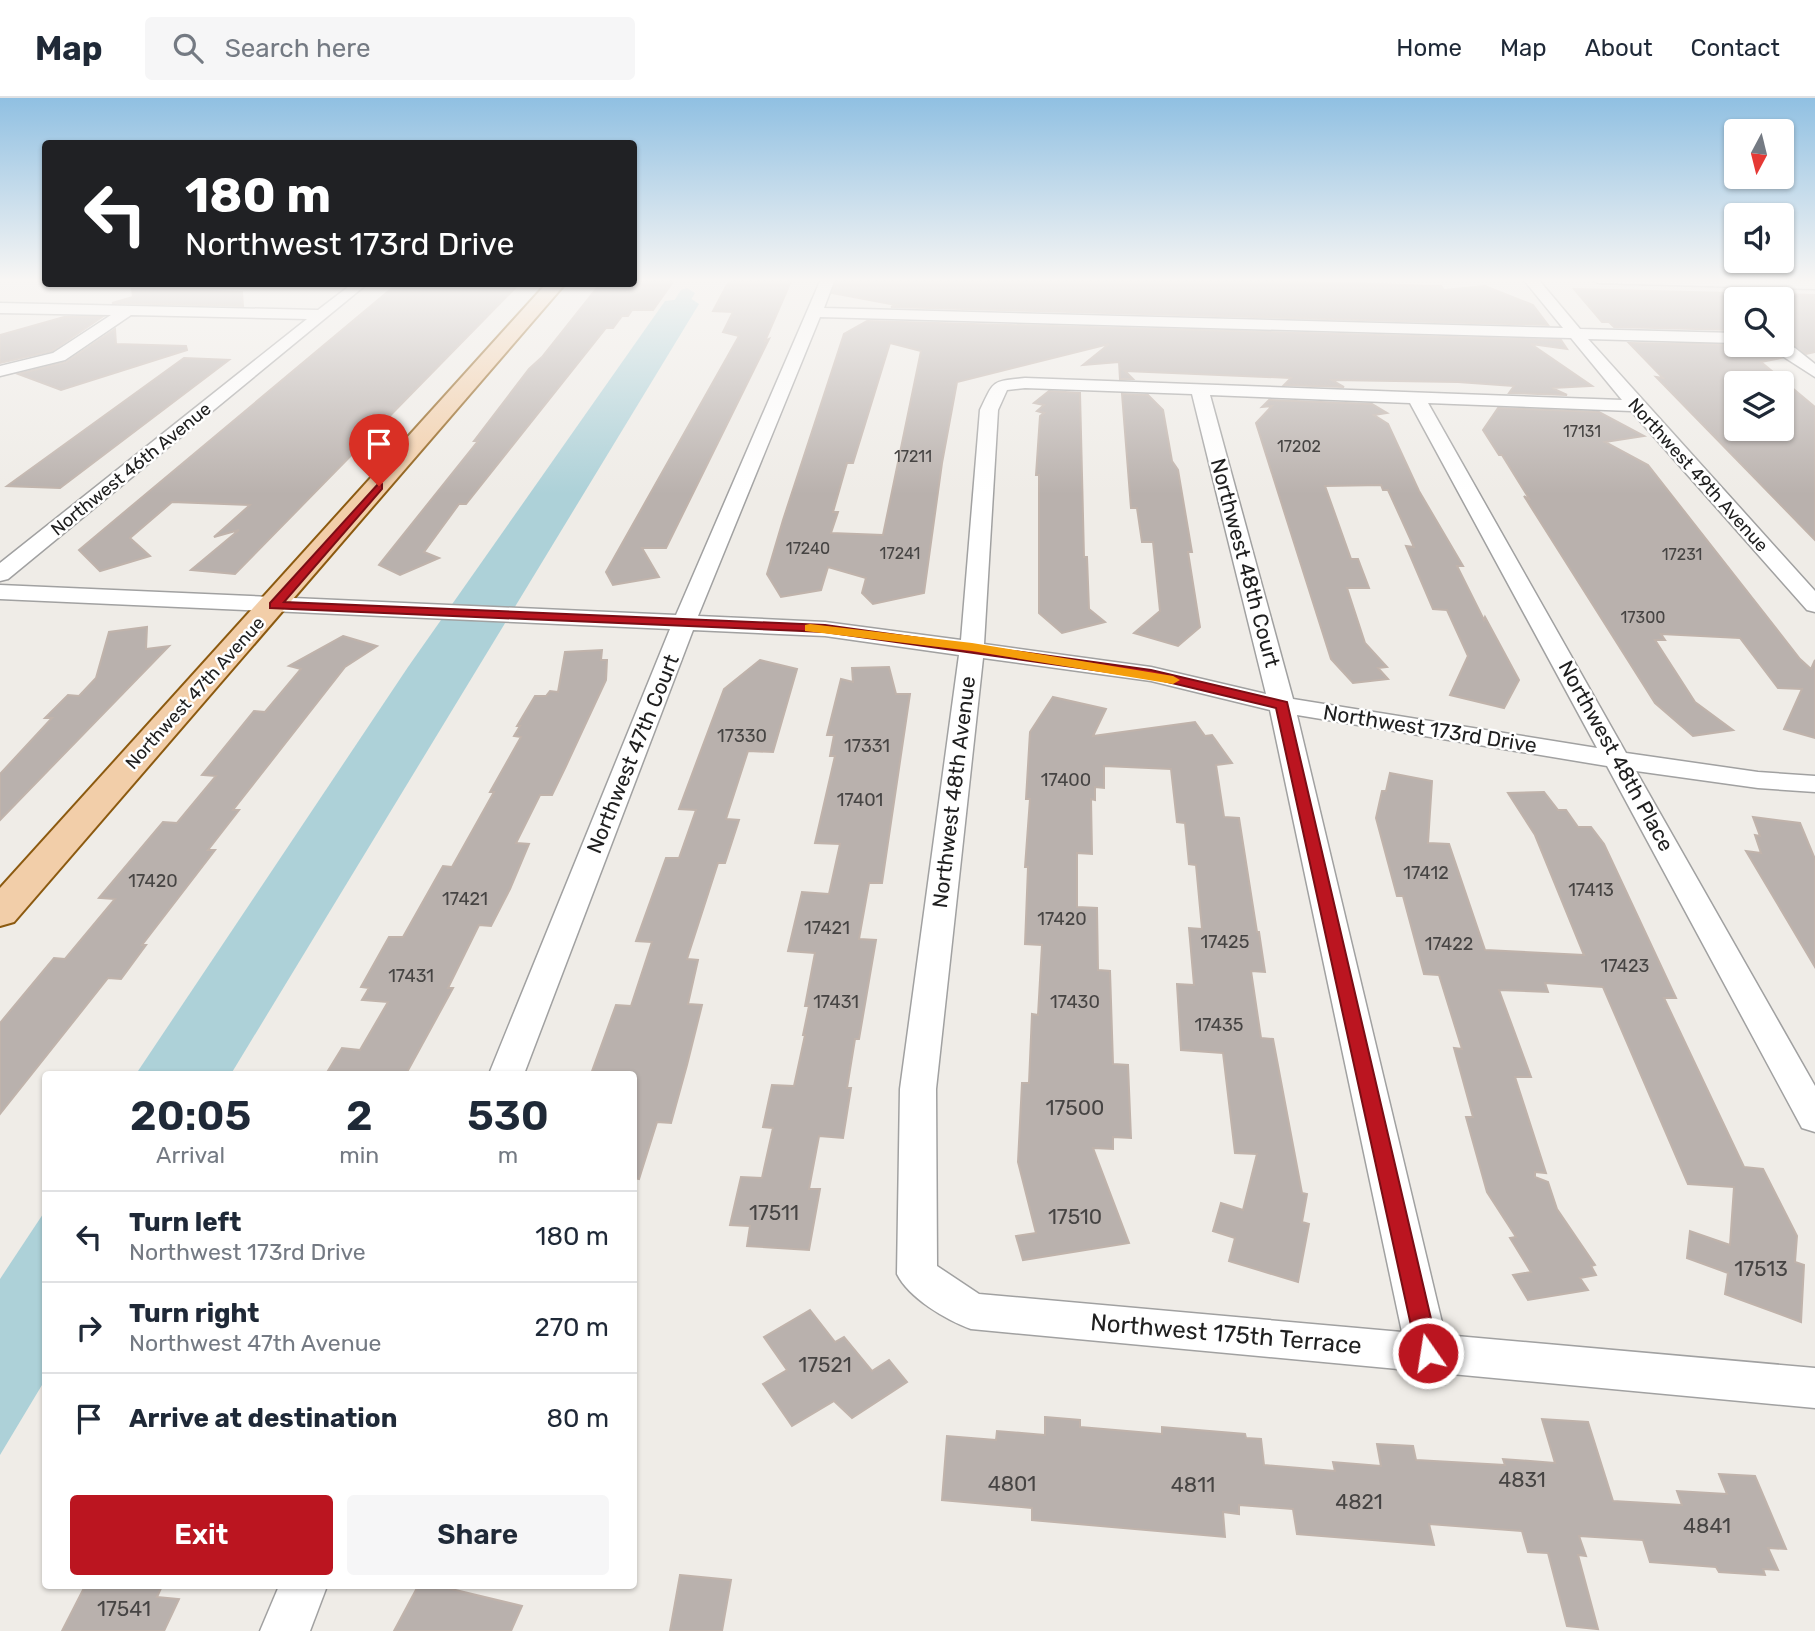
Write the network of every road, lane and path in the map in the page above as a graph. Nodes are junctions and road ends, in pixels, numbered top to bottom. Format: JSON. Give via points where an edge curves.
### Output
{"nodes":[{"id":1,"x":69,"y":351,"type":"edge"},
{"id":2,"x":279,"y":351,"type":"edge"},
{"id":3,"x":498,"y":351,"type":"edge"},
{"id":4,"x":799,"y":351,"type":"edge"},
{"id":5,"x":1588,"y":351,"type":"edge"},
{"id":6,"x":1794,"y":355,"type":"edge"},
{"id":7,"x":0,"y":371,"type":"edge"},
{"id":8,"x":1815,"y":372,"type":"edge"},
{"id":9,"x":1199,"y":388,"type":"junction"},
{"id":10,"x":1415,"y":396,"type":"junction"},
{"id":11,"x":1636,"y":406,"type":"junction"},
{"id":12,"x":0,"y":574,"type":"edge"},
{"id":13,"x":0,"y":592,"type":"edge"},
{"id":14,"x":274,"y":605,"type":"junction"},
{"id":15,"x":1815,"y":605,"type":"edge"},
{"id":16,"x":684,"y":623,"type":"junction"},
{"id":17,"x":972,"y":647,"type":"junction"},
{"id":18,"x":1282,"y":705,"type":"junction"},
{"id":19,"x":1618,"y":760,"type":"junction"},
{"id":20,"x":1815,"y":784,"type":"edge"},
{"id":21,"x":0,"y":913,"type":"edge"},
{"id":22,"x":507,"y":1071,"type":"edge"},
{"id":23,"x":918,"y":1089,"type":"joint"},
{"id":24,"x":1815,"y":1118,"type":"edge"},
{"id":25,"x":1428,"y":1353,"type":"junction"},
{"id":26,"x":1815,"y":1388,"type":"edge"},
{"id":27,"x":302,"y":1589,"type":"edge"},
{"id":28,"x":285,"y":1631,"type":"edge"}],
"edges":[{"from":1,"to":7,"type":"street"},
{"from":2,"to":12,"type":"street","name":"Northwest 46th Avenue"},
{"from":3,"to":14,"type":"main road","name":"Northwest 47th Avenue"},
{"from":4,"to":16,"type":"street","name":"Northwest 47th Court"},
{"from":5,"to":11,"type":"street","name":"Northwest 49th Avenue"},
{"from":6,"to":8,"type":"street"},
{"from":9,"to":10,"type":"street"},
{"from":9,"to":17,"type":"street","name":"Northwest 48th Avenue","via":[[1000,386],[989,410]]},
{"from":9,"to":18,"type":"street","name":"Northwest 48th Court"},
{"from":10,"to":11,"type":"street"},
{"from":10,"to":19,"type":"street","name":"Northwest 48th Place"},
{"from":11,"to":15,"type":"street","name":"Northwest 49th Avenue"},
{"from":13,"to":14,"type":"street","name":"Northwest 173rd Drive"},
{"from":14,"to":16,"type":"street","name":"Northwest 173rd Drive"},
{"from":14,"to":21,"type":"main road","name":"Northwest 47th Avenue"},
{"from":16,"to":17,"type":"street","name":"Northwest 173rd Drive","via":[[825,629]]},
{"from":16,"to":22,"type":"street","name":"Northwest 47th Court"},
{"from":17,"to":18,"type":"street","name":"Northwest 173rd Drive","via":[[1151,674]]},
{"from":17,"to":23,"type":"street","name":"Northwest 48th Avenue"},
{"from":18,"to":19,"type":"street","name":"Northwest 173rd Drive"},
{"from":18,"to":25,"type":"street","name":"Northwest 48th Court"},
{"from":19,"to":20,"type":"street","name":"Northwest 173rd Drive"},
{"from":19,"to":24,"type":"street","name":"Northwest 48th Place"},
{"from":23,"to":25,"type":"street","name":"Northwest 175th Terrace","via":[[917,1274],[971,1311]]},
{"from":25,"to":26,"type":"street","name":"Northwest 175th Terrace"},
{"from":27,"to":28,"type":"street"}]}
